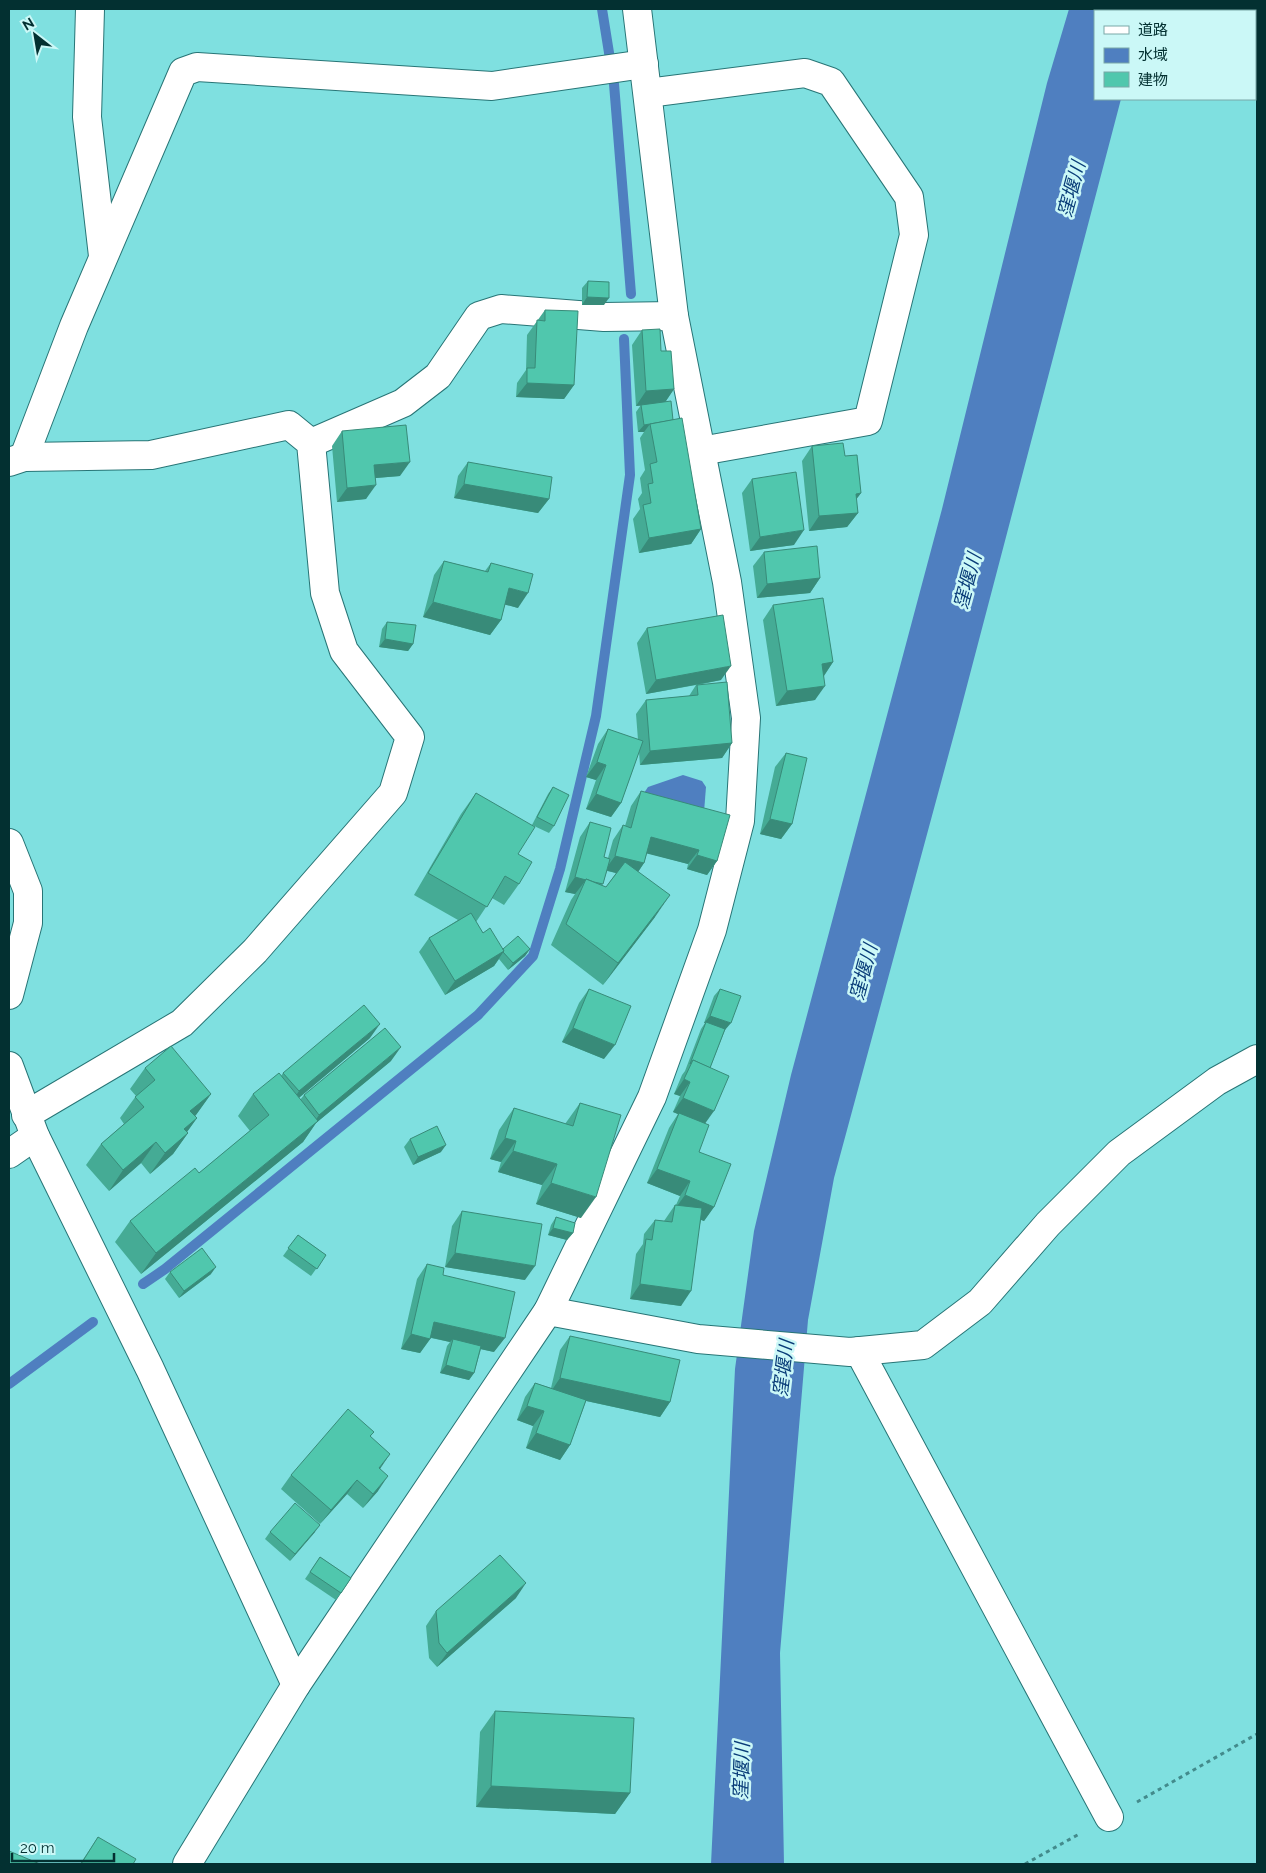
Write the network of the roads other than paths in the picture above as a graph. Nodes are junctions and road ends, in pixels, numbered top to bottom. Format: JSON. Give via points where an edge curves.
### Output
{"nodes":[{"id":1,"x":90,"y":9,"type":"edge"},
{"id":2,"x":637,"y":9,"type":"edge"},
{"id":3,"x":640,"y":65,"type":"junction"},
{"id":4,"x":648,"y":93,"type":"junction"},
{"id":5,"x":103,"y":258,"type":"junction"},
{"id":6,"x":674,"y":316,"type":"junction"},
{"id":7,"x":311,"y":443,"type":"junction"},
{"id":8,"x":701,"y":451,"type":"junction"},
{"id":9,"x":16,"y":459,"type":"edge"},
{"id":10,"x":9,"y":844,"type":"edge"},
{"id":11,"x":9,"y":995,"type":"edge"},
{"id":12,"x":1257,"y":1059,"type":"edge"},
{"id":13,"x":9,"y":1066,"type":"edge"},
{"id":14,"x":30,"y":1125,"type":"junction"},
{"id":15,"x":9,"y":1154,"type":"edge"},
{"id":16,"x":548,"y":1311,"type":"junction"},
{"id":17,"x":854,"y":1351,"type":"junction"},
{"id":18,"x":296,"y":1685,"type":"junction"},
{"id":19,"x":1109,"y":1817,"type":"road end"},
{"id":20,"x":187,"y":1864,"type":"edge"}],
"edges":[{"from":1,"to":5,"type":"street","via":[[87,117]]},
{"from":2,"to":3,"type":"street"},
{"from":3,"to":4,"type":"street"},
{"from":3,"to":5,"type":"street","via":[[492,86],[197,67],[183,72]]},
{"from":4,"to":6,"type":"street"},
{"from":4,"to":8,"type":"street","via":[[805,73],[832,82],[909,196],[914,235],[868,421]]},
{"from":5,"to":9,"type":"street"},
{"from":6,"to":7,"type":"street","via":[[604,317],[501,309],[479,316],[438,376],[403,403]]},
{"from":6,"to":8,"type":"street"},
{"from":7,"to":9,"type":"street","via":[[289,425],[151,455]]},
{"from":7,"to":14,"type":"street","via":[[326,593],[344,651],[410,737],[394,793],[255,951],[182,1024]]},
{"from":8,"to":16,"type":"street","via":[[727,582],[746,718],[740,821],[712,930],[652,1097]]},
{"from":10,"to":11,"type":"street","via":[[28,890],[28,924]]},
{"from":12,"to":17,"type":"street","via":[[1217,1081],[1119,1154],[1048,1224],[980,1302],[923,1345]]},
{"from":13,"to":14,"type":"street"},
{"from":14,"to":15,"type":"street"},
{"from":14,"to":18,"type":"street","via":[[150,1369]]},
{"from":16,"to":17,"type":"street","via":[[698,1339]]},
{"from":16,"to":18,"type":"street"},
{"from":17,"to":19,"type":"street"},
{"from":18,"to":20,"type":"street"}]}
